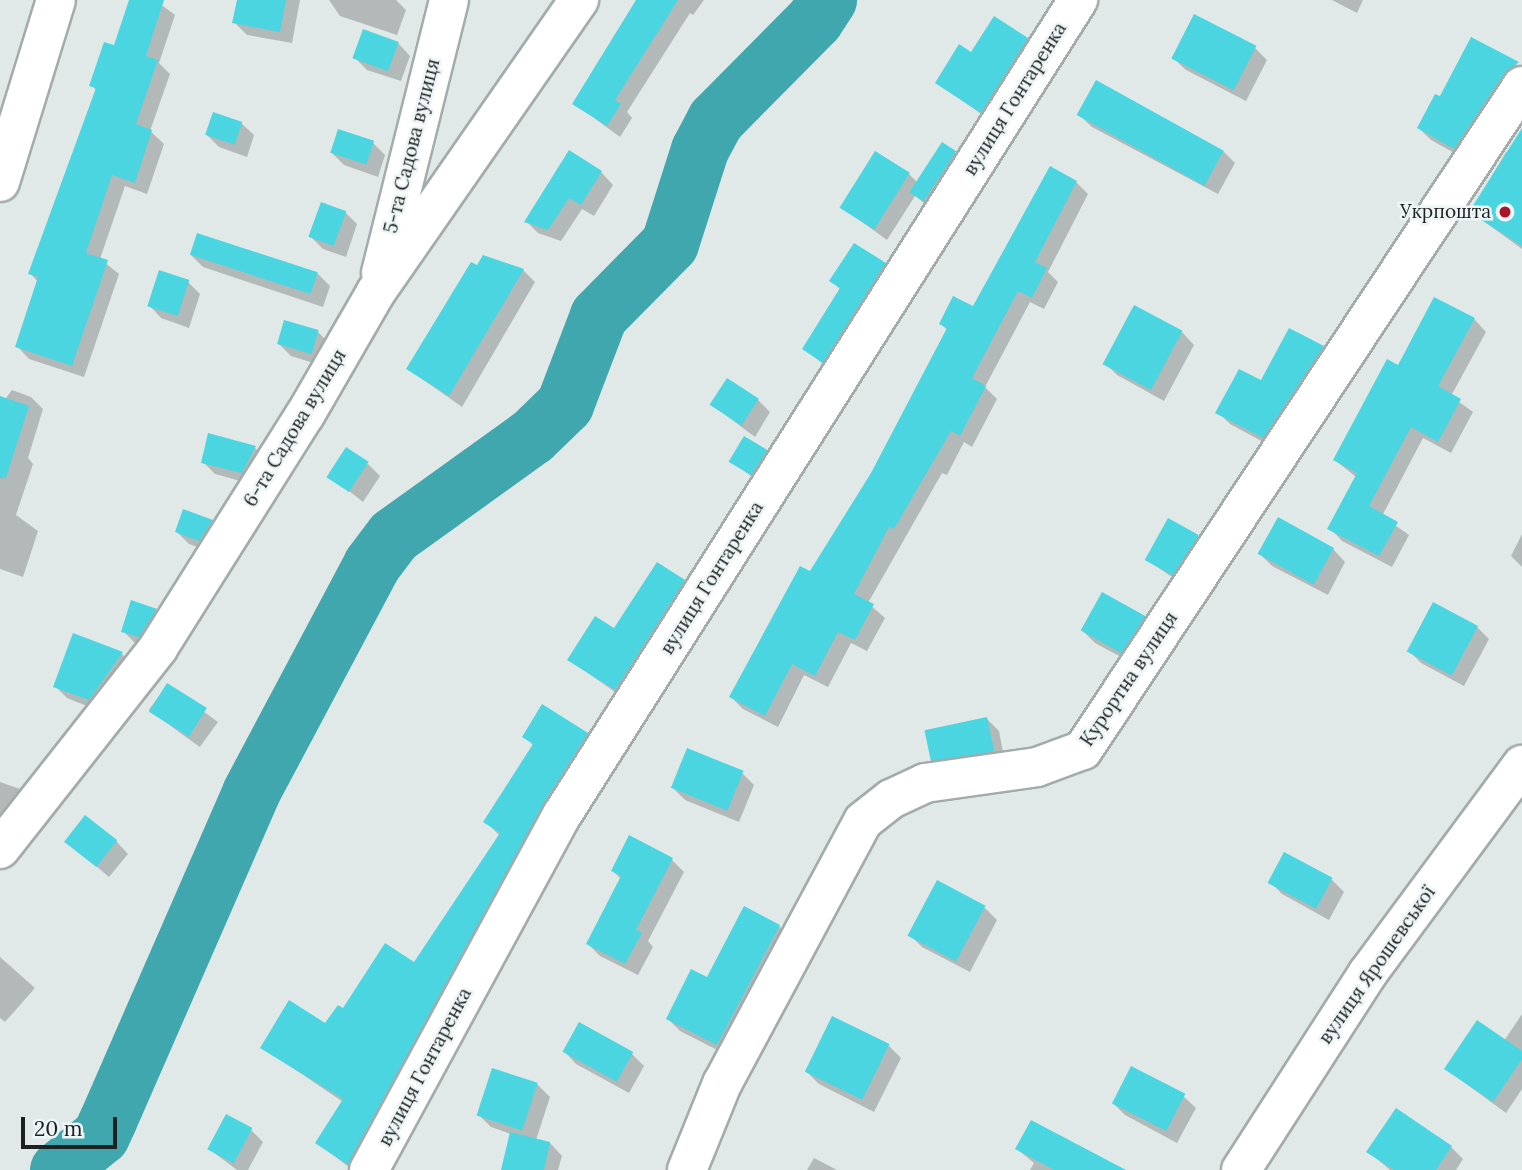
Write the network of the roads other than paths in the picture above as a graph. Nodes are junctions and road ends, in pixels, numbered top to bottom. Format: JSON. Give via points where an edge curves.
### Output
{"nodes":[{"id":1,"x":56,"y":0,"type":"edge"},
{"id":2,"x":449,"y":0,"type":"edge"},
{"id":3,"x":579,"y":0,"type":"edge"},
{"id":4,"x":1078,"y":0,"type":"edge"},
{"id":5,"x":1522,"y":86,"type":"edge"},
{"id":6,"x":0,"y":182,"type":"edge"},
{"id":7,"x":376,"y":292,"type":"junction"},
{"id":8,"x":1522,"y":765,"type":"edge"},
{"id":9,"x":0,"y":849,"type":"edge"},
{"id":10,"x":369,"y":1170,"type":"edge"},
{"id":11,"x":687,"y":1170,"type":"edge"},
{"id":12,"x":1241,"y":1170,"type":"edge"}],
"edges":[{"from":1,"to":6,"type":"street"},
{"from":2,"to":7,"type":"street","name":"5-та Садова вулиця"},
{"from":3,"to":7,"type":"street","name":"6-та Садова вулиця"},
{"from":4,"to":10,"type":"street","name":"вулиця Гонтаренка","via":[[562,815]]},
{"from":5,"to":11,"type":"street","name":"Курортна вулиця","via":[[1083,750],[1037,767],[925,783],[891,799],[863,821],[722,1084]]},
{"from":7,"to":9,"type":"street","name":"6-та Садова вулиця","via":[[305,415],[158,648]]},
{"from":8,"to":12,"type":"street","name":"вулиця Ярошевської","via":[[1368,972]]}]}
